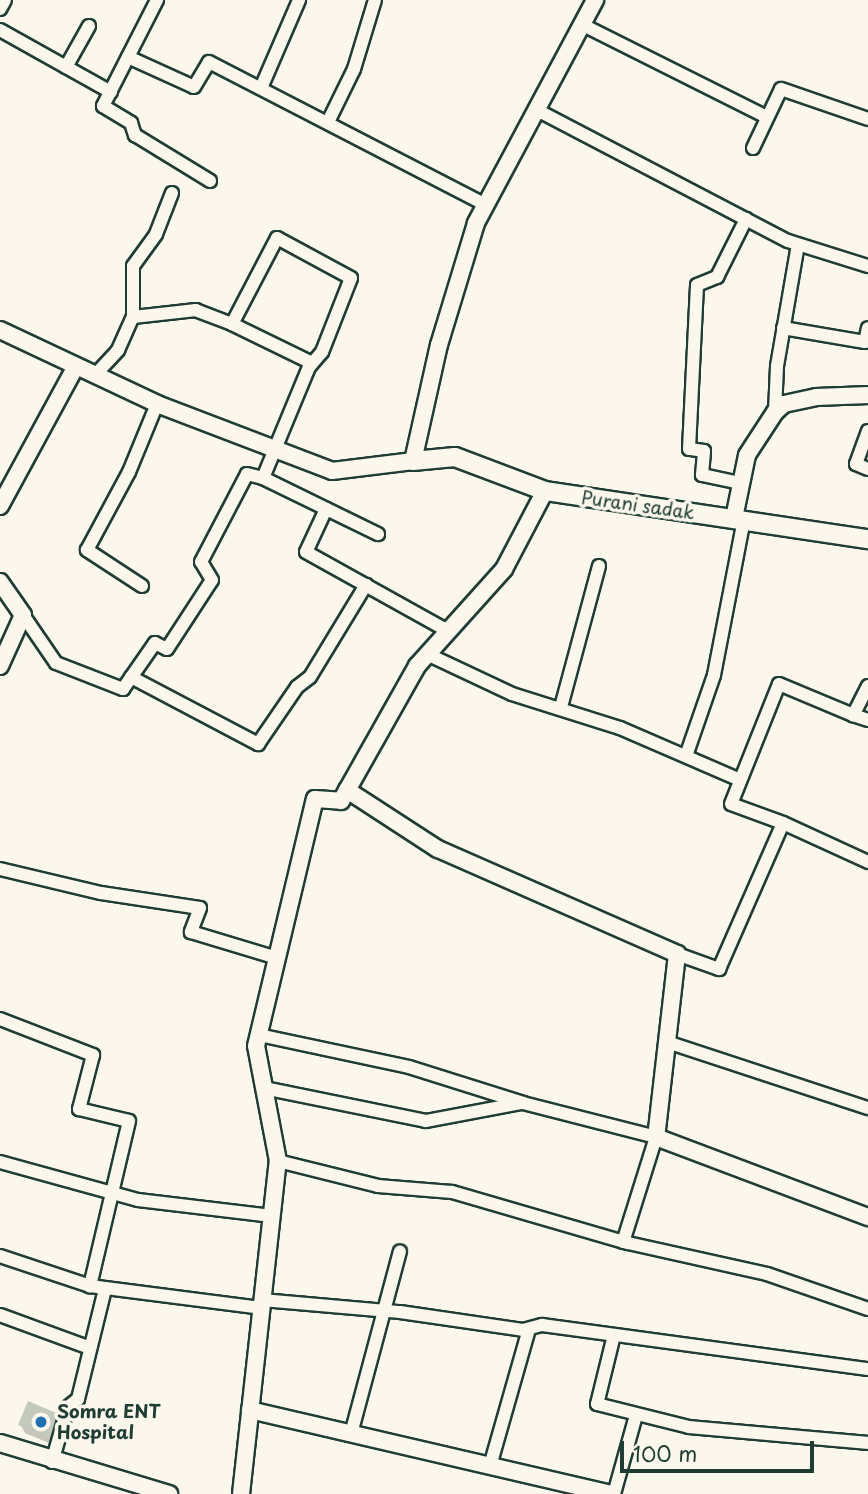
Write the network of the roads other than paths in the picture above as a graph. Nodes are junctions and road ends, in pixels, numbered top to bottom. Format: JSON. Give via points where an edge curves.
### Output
{"nodes":[{"id":1,"x":5,"y":0,"type":"edge"},
{"id":2,"x":157,"y":0,"type":"edge"},
{"id":3,"x":299,"y":0,"type":"edge"},
{"id":4,"x":375,"y":0,"type":"edge"},
{"id":5,"x":595,"y":0,"type":"edge"},
{"id":6,"x":0,"y":9,"type":"edge"},
{"id":7,"x":581,"y":24,"type":"junction"},
{"id":8,"x":89,"y":26,"type":"dead end"},
{"id":9,"x":0,"y":30,"type":"edge"},
{"id":10,"x":128,"y":57,"type":"junction"},
{"id":11,"x":66,"y":67,"type":"junction"},
{"id":12,"x":261,"y":88,"type":"junction"},
{"id":13,"x":110,"y":92,"type":"junction"},
{"id":14,"x":535,"y":108,"type":"junction"},
{"id":15,"x":767,"y":117,"type":"junction"},
{"id":16,"x":868,"y":119,"type":"edge"},
{"id":17,"x":328,"y":122,"type":"junction"},
{"id":18,"x":753,"y":148,"type":"dead end"},
{"id":19,"x":210,"y":181,"type":"dead end"},
{"id":20,"x":172,"y":193,"type":"dead end"},
{"id":21,"x":484,"y":204,"type":"junction"},
{"id":22,"x":746,"y":219,"type":"junction"},
{"id":23,"x":798,"y":245,"type":"junction"},
{"id":24,"x":868,"y":266,"type":"edge"},
{"id":25,"x":134,"y":317,"type":"junction"},
{"id":26,"x":232,"y":324,"type":"junction"},
{"id":27,"x":783,"y":328,"type":"junction"},
{"id":28,"x":868,"y":328,"type":"edge"},
{"id":29,"x":0,"y":330,"type":"edge"},
{"id":30,"x":312,"y":363,"type":"junction"},
{"id":31,"x":76,"y":366,"type":"junction"},
{"id":32,"x":95,"y":375,"type":"junction"},
{"id":33,"x":868,"y":395,"type":"edge"},
{"id":34,"x":157,"y":404,"type":"junction"},
{"id":35,"x":775,"y":412,"type":"junction"},
{"id":36,"x":868,"y":431,"type":"edge"},
{"id":37,"x":275,"y":449,"type":"junction"},
{"id":38,"x":413,"y":461,"type":"junction"},
{"id":39,"x":868,"y":469,"type":"edge"},
{"id":40,"x":262,"y":478,"type":"junction"},
{"id":41,"x":740,"y":483,"type":"junction"},
{"id":42,"x":545,"y":491,"type":"junction"},
{"id":43,"x":0,"y":506,"type":"edge"},
{"id":44,"x":326,"y":509,"type":"junction"},
{"id":45,"x":739,"y":519,"type":"junction"},
{"id":46,"x":377,"y":534,"type":"dead end"},
{"id":47,"x":868,"y":539,"type":"edge"},
{"id":48,"x":599,"y":566,"type":"dead end"},
{"id":49,"x":0,"y":582,"type":"edge"},
{"id":50,"x":366,"y":585,"type":"junction"},
{"id":51,"x":142,"y":586,"type":"dead end"},
{"id":52,"x":23,"y":615,"type":"junction"},
{"id":53,"x":448,"y":631,"type":"junction"},
{"id":54,"x":427,"y":654,"type":"junction"},
{"id":55,"x":0,"y":666,"type":"edge"},
{"id":56,"x":131,"y":677,"type":"junction"},
{"id":57,"x":868,"y":686,"type":"edge"},
{"id":58,"x":561,"y":707,"type":"junction"},
{"id":59,"x":853,"y":715,"type":"junction"},
{"id":60,"x":868,"y":720,"type":"edge"},
{"id":61,"x":686,"y":756,"type":"junction"},
{"id":62,"x":740,"y":780,"type":"junction"},
{"id":63,"x":347,"y":790,"type":"junction"},
{"id":64,"x":783,"y":823,"type":"junction"},
{"id":65,"x":868,"y":862,"type":"edge"},
{"id":66,"x":0,"y":869,"type":"edge"},
{"id":67,"x":677,"y":954,"type":"junction"},
{"id":68,"x":277,"y":958,"type":"junction"},
{"id":69,"x":0,"y":1019,"type":"edge"},
{"id":70,"x":259,"y":1035,"type":"junction"},
{"id":71,"x":667,"y":1042,"type":"junction"},
{"id":72,"x":264,"y":1088,"type":"junction"},
{"id":73,"x":523,"y":1103,"type":"junction"},
{"id":74,"x":868,"y":1108,"type":"edge"},
{"id":75,"x":656,"y":1137,"type":"junction"},
{"id":76,"x":278,"y":1161,"type":"junction"},
{"id":77,"x":0,"y":1162,"type":"edge"},
{"id":78,"x":111,"y":1192,"type":"junction"},
{"id":79,"x":272,"y":1216,"type":"junction"},
{"id":80,"x":868,"y":1217,"type":"edge"},
{"id":81,"x":623,"y":1242,"type":"junction"},
{"id":82,"x":400,"y":1251,"type":"dead end"},
{"id":83,"x":0,"y":1256,"type":"edge"},
{"id":84,"x":90,"y":1286,"type":"junction"},
{"id":85,"x":105,"y":1289,"type":"junction"},
{"id":86,"x":262,"y":1304,"type":"junction"},
{"id":87,"x":868,"y":1309,"type":"edge"},
{"id":88,"x":387,"y":1311,"type":"junction"},
{"id":89,"x":0,"y":1315,"type":"edge"},
{"id":90,"x":528,"y":1328,"type":"junction"},
{"id":91,"x":614,"y":1335,"type":"junction"},
{"id":92,"x":90,"y":1348,"type":"junction"},
{"id":93,"x":868,"y":1368,"type":"edge"},
{"id":94,"x":250,"y":1410,"type":"junction"},
{"id":95,"x":636,"y":1415,"type":"junction"},
{"id":96,"x":351,"y":1434,"type":"junction"},
{"id":97,"x":0,"y":1443,"type":"edge"},
{"id":98,"x":868,"y":1443,"type":"edge"},
{"id":99,"x":52,"y":1462,"type":"junction"},
{"id":100,"x":490,"y":1466,"type":"junction"},
{"id":101,"x":169,"y":1494,"type":"edge"},
{"id":102,"x":241,"y":1494,"type":"edge"},
{"id":103,"x":612,"y":1494,"type":"edge"}],
"edges":[{"from":1,"to":6,"type":"street"},
{"from":2,"to":10,"type":"street"},
{"from":3,"to":12,"type":"street"},
{"from":4,"to":17,"type":"street","via":[[354,69]]},
{"from":5,"to":7,"type":"street"},
{"from":7,"to":14,"type":"street"},
{"from":7,"to":15,"type":"street"},
{"from":8,"to":11,"type":"street"},
{"from":9,"to":11,"type":"street"},
{"from":10,"to":12,"type":"street","via":[[194,87],[209,62]]},
{"from":10,"to":13,"type":"street"},
{"from":11,"to":13,"type":"street"},
{"from":12,"to":17,"type":"street"},
{"from":13,"to":19,"type":"street","via":[[103,106],[131,123],[135,135]]},
{"from":14,"to":21,"type":"street"},
{"from":14,"to":22,"type":"street"},
{"from":15,"to":16,"type":"street","via":[[780,89]]},
{"from":15,"to":18,"type":"street"},
{"from":17,"to":21,"type":"street"},
{"from":20,"to":25,"type":"street","via":[[156,234],[133,266]]},
{"from":21,"to":38,"type":"street","via":[[443,331]]},
{"from":22,"to":23,"type":"street"},
{"from":22,"to":41,"type":"street","via":[[717,277],[697,285],[690,449],[704,451],[702,475]]},
{"from":23,"to":24,"type":"street"},
{"from":23,"to":27,"type":"street"},
{"from":25,"to":26,"type":"street","via":[[196,310]]},
{"from":25,"to":32,"type":"street","via":[[118,350]]},
{"from":26,"to":30,"type":"street"},
{"from":26,"to":30,"type":"street","via":[[277,238],[351,278],[322,352]]},
{"from":27,"to":28,"type":"street","via":[[865,342]]},
{"from":27,"to":35,"type":"street"},
{"from":29,"to":31,"type":"street"},
{"from":30,"to":37,"type":"street"},
{"from":31,"to":32,"type":"street"},
{"from":31,"to":43,"type":"street"},
{"from":32,"to":34,"type":"street"},
{"from":33,"to":35,"type":"street","via":[[817,397],[784,404]]},
{"from":34,"to":37,"type":"street"},
{"from":34,"to":51,"type":"street","via":[[129,472],[87,550]]},
{"from":35,"to":41,"type":"street","via":[[756,437]]},
{"from":36,"to":39,"type":"street","via":[[856,464]]},
{"from":37,"to":38,"type":"street","via":[[332,471]]},
{"from":37,"to":40,"type":"street"},
{"from":38,"to":42,"type":"main road","name":"Purani sadak","via":[[455,457]]},
{"from":40,"to":44,"type":"street"},
{"from":40,"to":56,"type":"street","via":[[247,474],[201,562],[212,580],[167,649],[155,643]]},
{"from":41,"to":45,"type":"street"},
{"from":42,"to":45,"type":"main road","name":"Purani sadak"},
{"from":42,"to":53,"type":"street","via":[[504,569]]},
{"from":44,"to":46,"type":"street"},
{"from":44,"to":50,"type":"street","via":[[306,552]]},
{"from":45,"to":47,"type":"main road","name":"Purani sadak"},
{"from":45,"to":61,"type":"street","via":[[714,675]]},
{"from":48,"to":58,"type":"street"},
{"from":49,"to":52,"type":"street"},
{"from":50,"to":53,"type":"street"},
{"from":50,"to":56,"type":"street","via":[[310,677],[297,687],[258,744]]},
{"from":52,"to":55,"type":"street"},
{"from":52,"to":56,"type":"street","via":[[56,663],[122,690]]},
{"from":53,"to":54,"type":"street"},
{"from":54,"to":58,"type":"street","via":[[512,694]]},
{"from":54,"to":63,"type":"street"},
{"from":57,"to":59,"type":"street"},
{"from":58,"to":61,"type":"street"},
{"from":59,"to":60,"type":"street"},
{"from":59,"to":62,"type":"street","via":[[779,684]]},
{"from":61,"to":62,"type":"street"},
{"from":62,"to":64,"type":"street","via":[[731,804]]},
{"from":63,"to":67,"type":"street","via":[[438,849]]},
{"from":63,"to":68,"type":"street","via":[[341,801],[315,799]]},
{"from":64,"to":65,"type":"street"},
{"from":64,"to":67,"type":"street","via":[[719,969]]},
{"from":66,"to":68,"type":"street","via":[[101,893],[200,908],[191,932]]},
{"from":67,"to":71,"type":"street"},
{"from":68,"to":70,"type":"street"},
{"from":69,"to":78,"type":"street","via":[[93,1055],[79,1109],[129,1121]]},
{"from":70,"to":72,"type":"street","via":[[256,1046]]},
{"from":70,"to":73,"type":"street","via":[[410,1067]]},
{"from":71,"to":74,"type":"street"},
{"from":71,"to":75,"type":"street"},
{"from":72,"to":73,"type":"street","via":[[426,1121]]},
{"from":72,"to":76,"type":"street"},
{"from":73,"to":75,"type":"street"},
{"from":75,"to":80,"type":"street"},
{"from":75,"to":81,"type":"street"},
{"from":76,"to":79,"type":"street"},
{"from":76,"to":81,"type":"street","via":[[378,1186],[452,1192]]},
{"from":77,"to":78,"type":"street"},
{"from":78,"to":79,"type":"street","via":[[138,1200]]},
{"from":78,"to":84,"type":"street"},
{"from":79,"to":86,"type":"street"},
{"from":81,"to":87,"type":"street","via":[[767,1274]]},
{"from":82,"to":88,"type":"street"},
{"from":83,"to":84,"type":"street"},
{"from":84,"to":85,"type":"street"},
{"from":85,"to":86,"type":"street"},
{"from":85,"to":92,"type":"street"},
{"from":86,"to":88,"type":"street"},
{"from":86,"to":94,"type":"street"},
{"from":88,"to":90,"type":"street"},
{"from":88,"to":96,"type":"street"},
{"from":89,"to":92,"type":"street"},
{"from":90,"to":91,"type":"street","via":[[542,1325]]},
{"from":90,"to":100,"type":"street"},
{"from":91,"to":93,"type":"street"},
{"from":91,"to":95,"type":"street","via":[[597,1404]]},
{"from":92,"to":99,"type":"street","via":[[78,1399],[68,1407]]},
{"from":94,"to":96,"type":"street"},
{"from":94,"to":102,"type":"street"},
{"from":95,"to":98,"type":"street","via":[[690,1427]]},
{"from":95,"to":103,"type":"street"},
{"from":96,"to":100,"type":"street"},
{"from":97,"to":99,"type":"street"},
{"from":99,"to":101,"type":"street"},
{"from":100,"to":103,"type":"street"}]}
